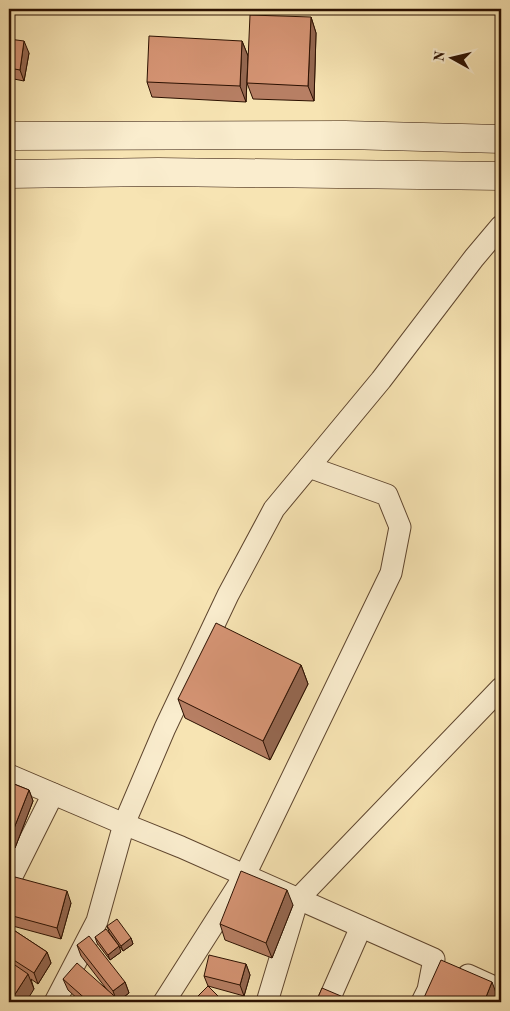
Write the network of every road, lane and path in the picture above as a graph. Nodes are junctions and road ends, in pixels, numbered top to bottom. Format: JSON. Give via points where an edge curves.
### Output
{"nodes":[{"id":1,"x":9,"y":136,"type":"edge"},
{"id":2,"x":501,"y":139,"type":"edge"},
{"id":3,"x":9,"y":174,"type":"edge"},
{"id":4,"x":501,"y":176,"type":"edge"},
{"id":5,"x":501,"y":226,"type":"edge"},
{"id":6,"x":309,"y":467,"type":"junction"},
{"id":7,"x":501,"y":688,"type":"edge"},
{"id":8,"x":9,"y":775,"type":"edge"},
{"id":9,"x":54,"y":794,"type":"junction"},
{"id":10,"x":124,"y":824,"type":"junction"},
{"id":11,"x":245,"y":875,"type":"junction"},
{"id":12,"x":9,"y":882,"type":"edge"},
{"id":13,"x":298,"y":899,"type":"junction"},
{"id":14,"x":361,"y":926,"type":"junction"},
{"id":15,"x":434,"y":958,"type":"junction"},
{"id":16,"x":501,"y":990,"type":"edge"},
{"id":17,"x":55,"y":1002,"type":"edge"},
{"id":18,"x":164,"y":1002,"type":"edge"},
{"id":19,"x":267,"y":1002,"type":"edge"},
{"id":20,"x":328,"y":1002,"type":"edge"},
{"id":21,"x":422,"y":1002,"type":"edge"}],
"edges":[{"from":1,"to":2,"type":"main road","via":[[345,135]]},
{"from":3,"to":4,"type":"main road","via":[[158,172]]},
{"from":5,"to":6,"type":"street"},
{"from":6,"to":10,"type":"street","via":[[274,509],[228,595],[164,728]]},
{"from":6,"to":11,"type":"street","via":[[387,495],[400,527],[391,573]]},
{"from":7,"to":13,"type":"street"},
{"from":8,"to":9,"type":"street"},
{"from":9,"to":10,"type":"street"},
{"from":9,"to":12,"type":"street"},
{"from":10,"to":11,"type":"street"},
{"from":10,"to":17,"type":"street","via":[[97,921]]},
{"from":11,"to":13,"type":"street"},
{"from":11,"to":18,"type":"street"},
{"from":13,"to":14,"type":"street"},
{"from":13,"to":19,"type":"street"},
{"from":14,"to":15,"type":"street"},
{"from":14,"to":20,"type":"street"},
{"from":15,"to":16,"type":"street"},
{"from":15,"to":21,"type":"street","via":[[428,990]]}]}
